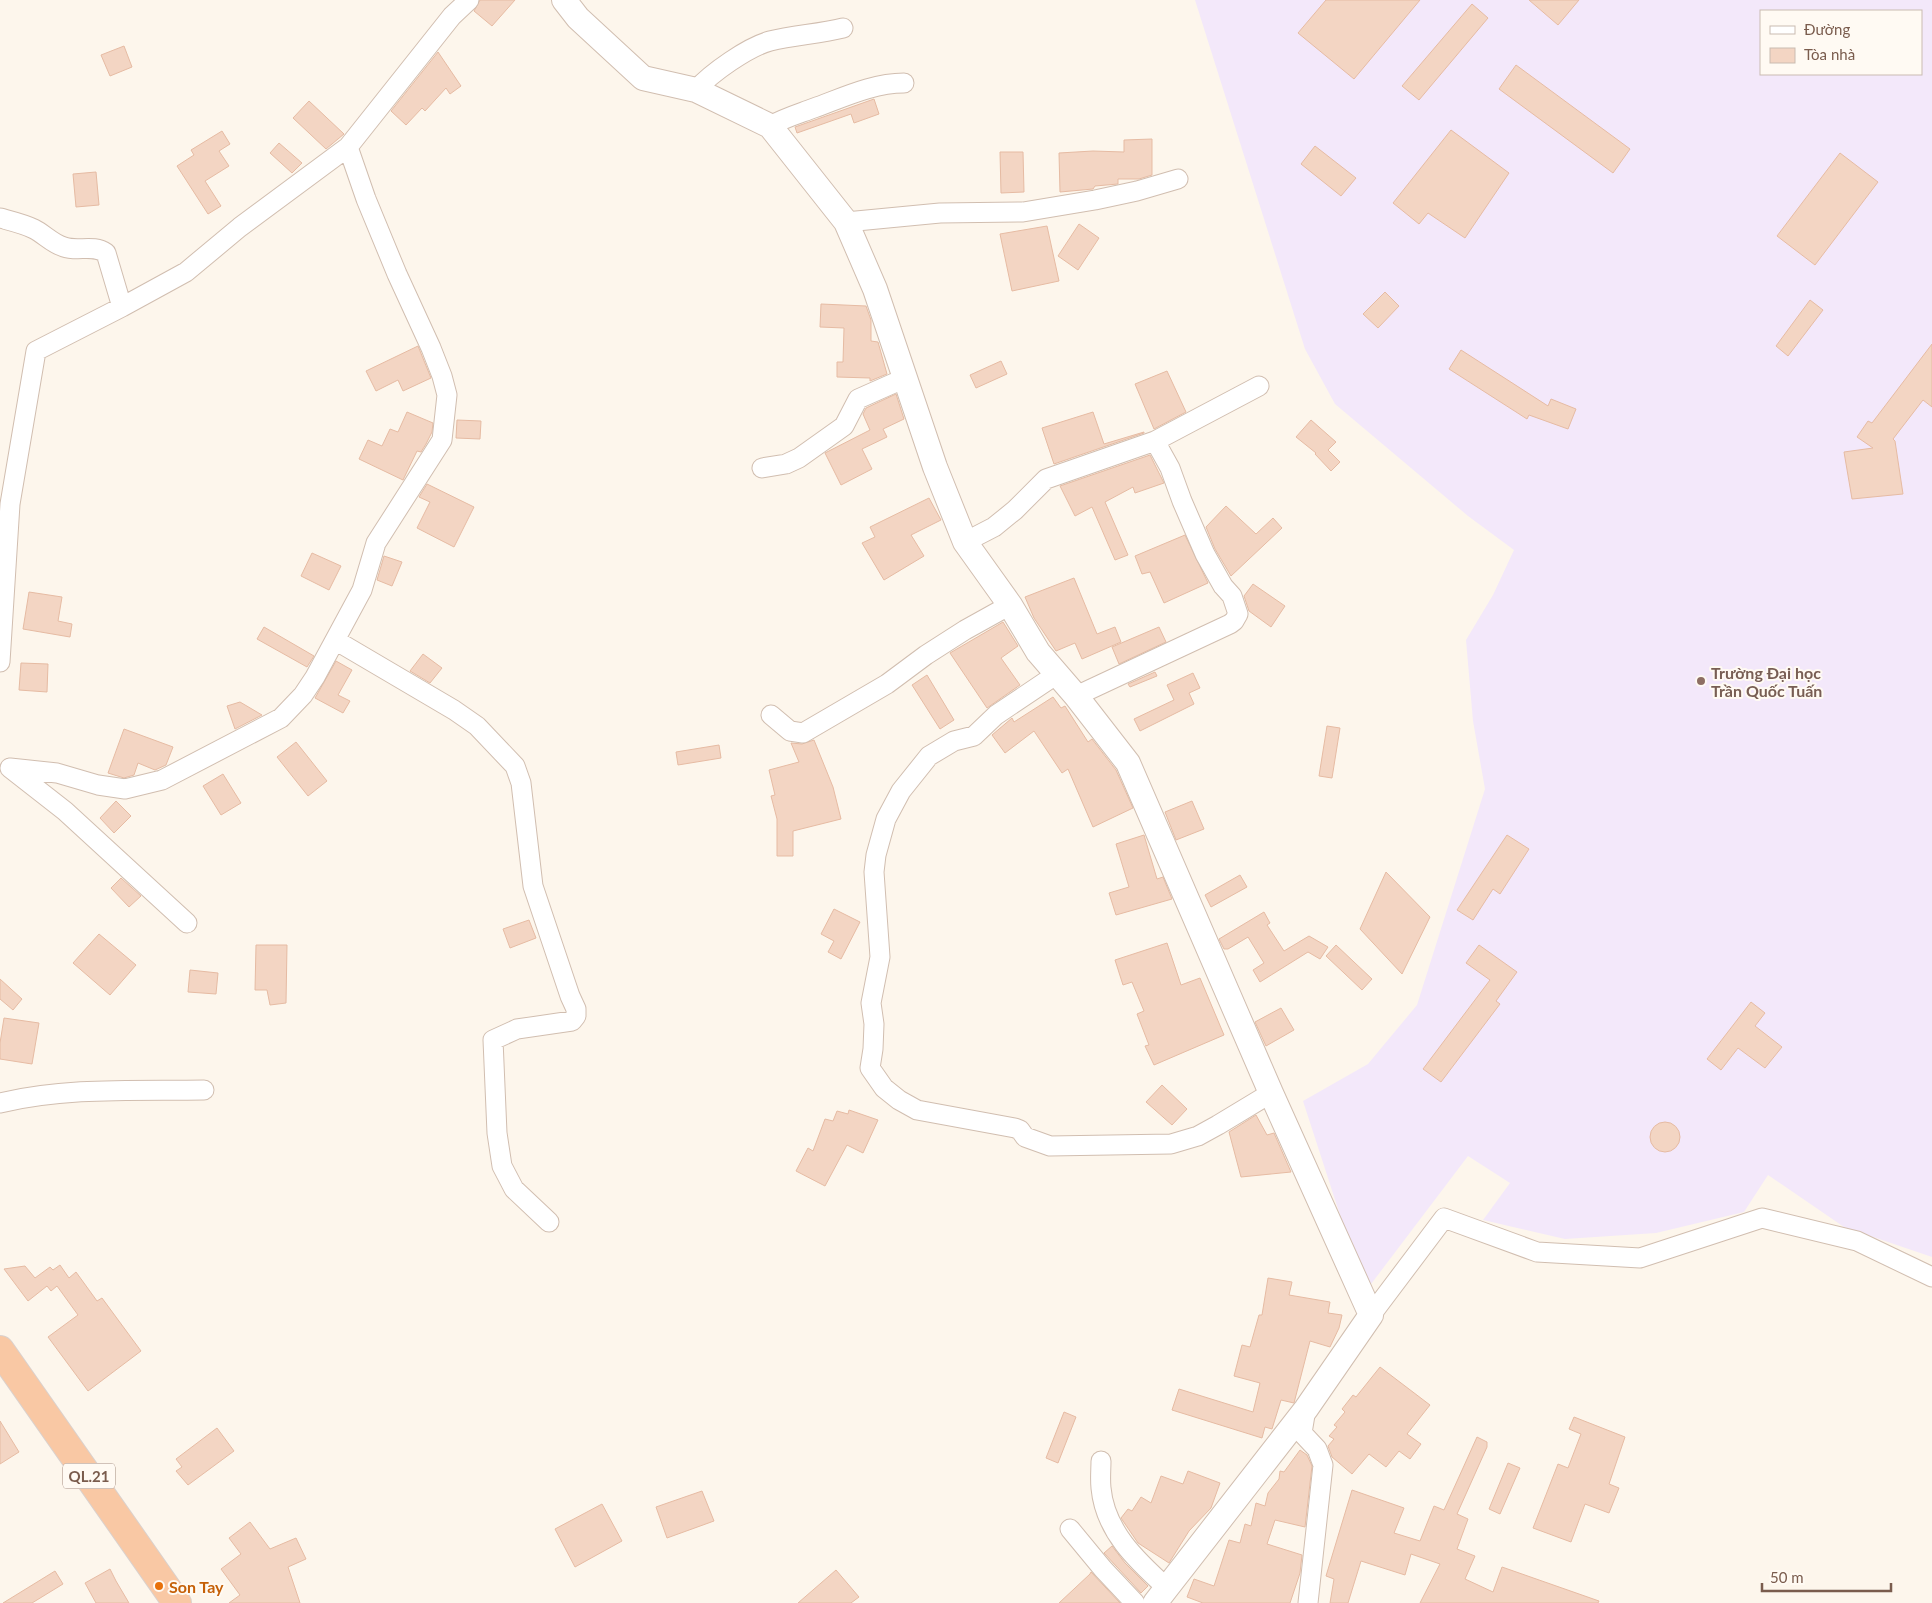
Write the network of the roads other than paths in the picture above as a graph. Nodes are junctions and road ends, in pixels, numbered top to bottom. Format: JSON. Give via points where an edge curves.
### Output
{"nodes":[{"id":1,"x":469,"y":0,"type":"edge"},
{"id":2,"x":564,"y":0,"type":"edge"},
{"id":3,"x":843,"y":28,"type":"dead end"},
{"id":4,"x":904,"y":83,"type":"dead end"},
{"id":5,"x":696,"y":90,"type":"junction"},
{"id":6,"x":770,"y":126,"type":"junction"},
{"id":7,"x":348,"y":147,"type":"junction"},
{"id":8,"x":1178,"y":180,"type":"dead end"},
{"id":9,"x":0,"y":218,"type":"edge"},
{"id":10,"x":846,"y":222,"type":"junction"},
{"id":11,"x":122,"y":307,"type":"junction"},
{"id":12,"x":905,"y":381,"type":"junction"},
{"id":13,"x":1259,"y":386,"type":"dead end"},
{"id":14,"x":1155,"y":441,"type":"junction"},
{"id":15,"x":762,"y":468,"type":"dead end"},
{"id":16,"x":965,"y":542,"type":"junction"},
{"id":17,"x":4,"y":554,"type":"edge"},
{"id":18,"x":1010,"y":605,"type":"junction"},
{"id":19,"x":335,"y":640,"type":"junction"},
{"id":20,"x":0,"y":662,"type":"edge"},
{"id":21,"x":1057,"y":674,"type":"junction"},
{"id":22,"x":1076,"y":696,"type":"junction"},
{"id":23,"x":771,"y":715,"type":"dead end"},
{"id":24,"x":5,"y":765,"type":"edge"},
{"id":25,"x":187,"y":923,"type":"dead end"},
{"id":26,"x":204,"y":1090,"type":"dead end"},
{"id":27,"x":1271,"y":1093,"type":"junction"},
{"id":28,"x":0,"y":1103,"type":"edge"},
{"id":29,"x":549,"y":1222,"type":"dead end"},
{"id":30,"x":1932,"y":1277,"type":"edge"},
{"id":31,"x":1371,"y":1316,"type":"junction"},
{"id":32,"x":0,"y":1350,"type":"edge"},
{"id":33,"x":1306,"y":1409,"type":"junction"},
{"id":34,"x":1101,"y":1461,"type":"dead end"},
{"id":35,"x":1070,"y":1529,"type":"dead end"},
{"id":36,"x":1161,"y":1595,"type":"edge"},
{"id":37,"x":177,"y":1603,"type":"edge"},
{"id":38,"x":1135,"y":1603,"type":"edge"},
{"id":39,"x":1308,"y":1603,"type":"edge"}],
"edges":[{"from":1,"to":7,"type":"street","via":[[452,16]]},
{"from":2,"to":5,"type":"street","via":[[578,18],[643,78]]},
{"from":3,"to":5,"type":"street","via":[[768,41],[750,49],[705,80]]},
{"from":4,"to":6,"type":"street","via":[[836,99]]},
{"from":5,"to":6,"type":"street"},
{"from":6,"to":10,"type":"street"},
{"from":7,"to":11,"type":"street","via":[[240,227],[186,272]]},
{"from":7,"to":19,"type":"street","via":[[386,248],[431,348],[447,396],[442,440],[376,543],[362,590]]},
{"from":8,"to":10,"type":"street","via":[[1137,192],[1023,212],[940,213]]},
{"from":9,"to":11,"type":"street","via":[[33,228],[63,247],[93,248],[106,253]]},
{"from":10,"to":12,"type":"street","via":[[875,289]]},
{"from":11,"to":17,"type":"street","via":[[36,351]]},
{"from":12,"to":15,"type":"street","via":[[858,400],[844,426],[799,458]]},
{"from":12,"to":16,"type":"street"},
{"from":13,"to":14,"type":"street"},
{"from":14,"to":16,"type":"street","via":[[1046,479],[994,527]]},
{"from":14,"to":22,"type":"street","via":[[1170,468],[1205,554],[1232,596],[1238,614],[1230,624]]},
{"from":16,"to":18,"type":"street"},
{"from":17,"to":20,"type":"street"},
{"from":18,"to":21,"type":"street","via":[[1038,652]]},
{"from":18,"to":23,"type":"street","via":[[934,650],[887,684],[803,733],[790,731]]},
{"from":19,"to":24,"type":"street","via":[[316,678],[280,718],[162,780],[124,789]]},
{"from":19,"to":29,"type":"street","via":[[477,726],[515,766],[518,774],[533,886],[576,1016],[572,1021],[517,1030],[493,1040],[497,1133],[502,1166],[514,1188]]},
{"from":21,"to":22,"type":"street"},
{"from":21,"to":27,"type":"street","via":[[996,715],[974,736],[954,741],[929,756],[901,791],[886,819],[874,872],[880,957],[871,1003],[874,1024],[870,1068],[884,1088],[917,1110],[1015,1128],[1025,1137],[1050,1146],[1171,1144],[1198,1136]]},
{"from":22,"to":27,"type":"street","via":[[1128,763]]},
{"from":24,"to":25,"type":"street","via":[[65,812]]},
{"from":26,"to":28,"type":"street","via":[[81,1092],[28,1096]]},
{"from":27,"to":31,"type":"street"},
{"from":30,"to":31,"type":"street","via":[[1857,1241],[1762,1218],[1640,1258],[1537,1252],[1444,1218]]},
{"from":31,"to":33,"type":"street"},
{"from":32,"to":37,"type":"highway","number":"QL.21"},
{"from":33,"to":36,"type":"street"},
{"from":33,"to":39,"type":"street","via":[[1302,1433],[1317,1449],[1323,1464]]},
{"from":34,"to":36,"type":"street","via":[[1101,1488],[1111,1526]]},
{"from":35,"to":38,"type":"street"}]}
